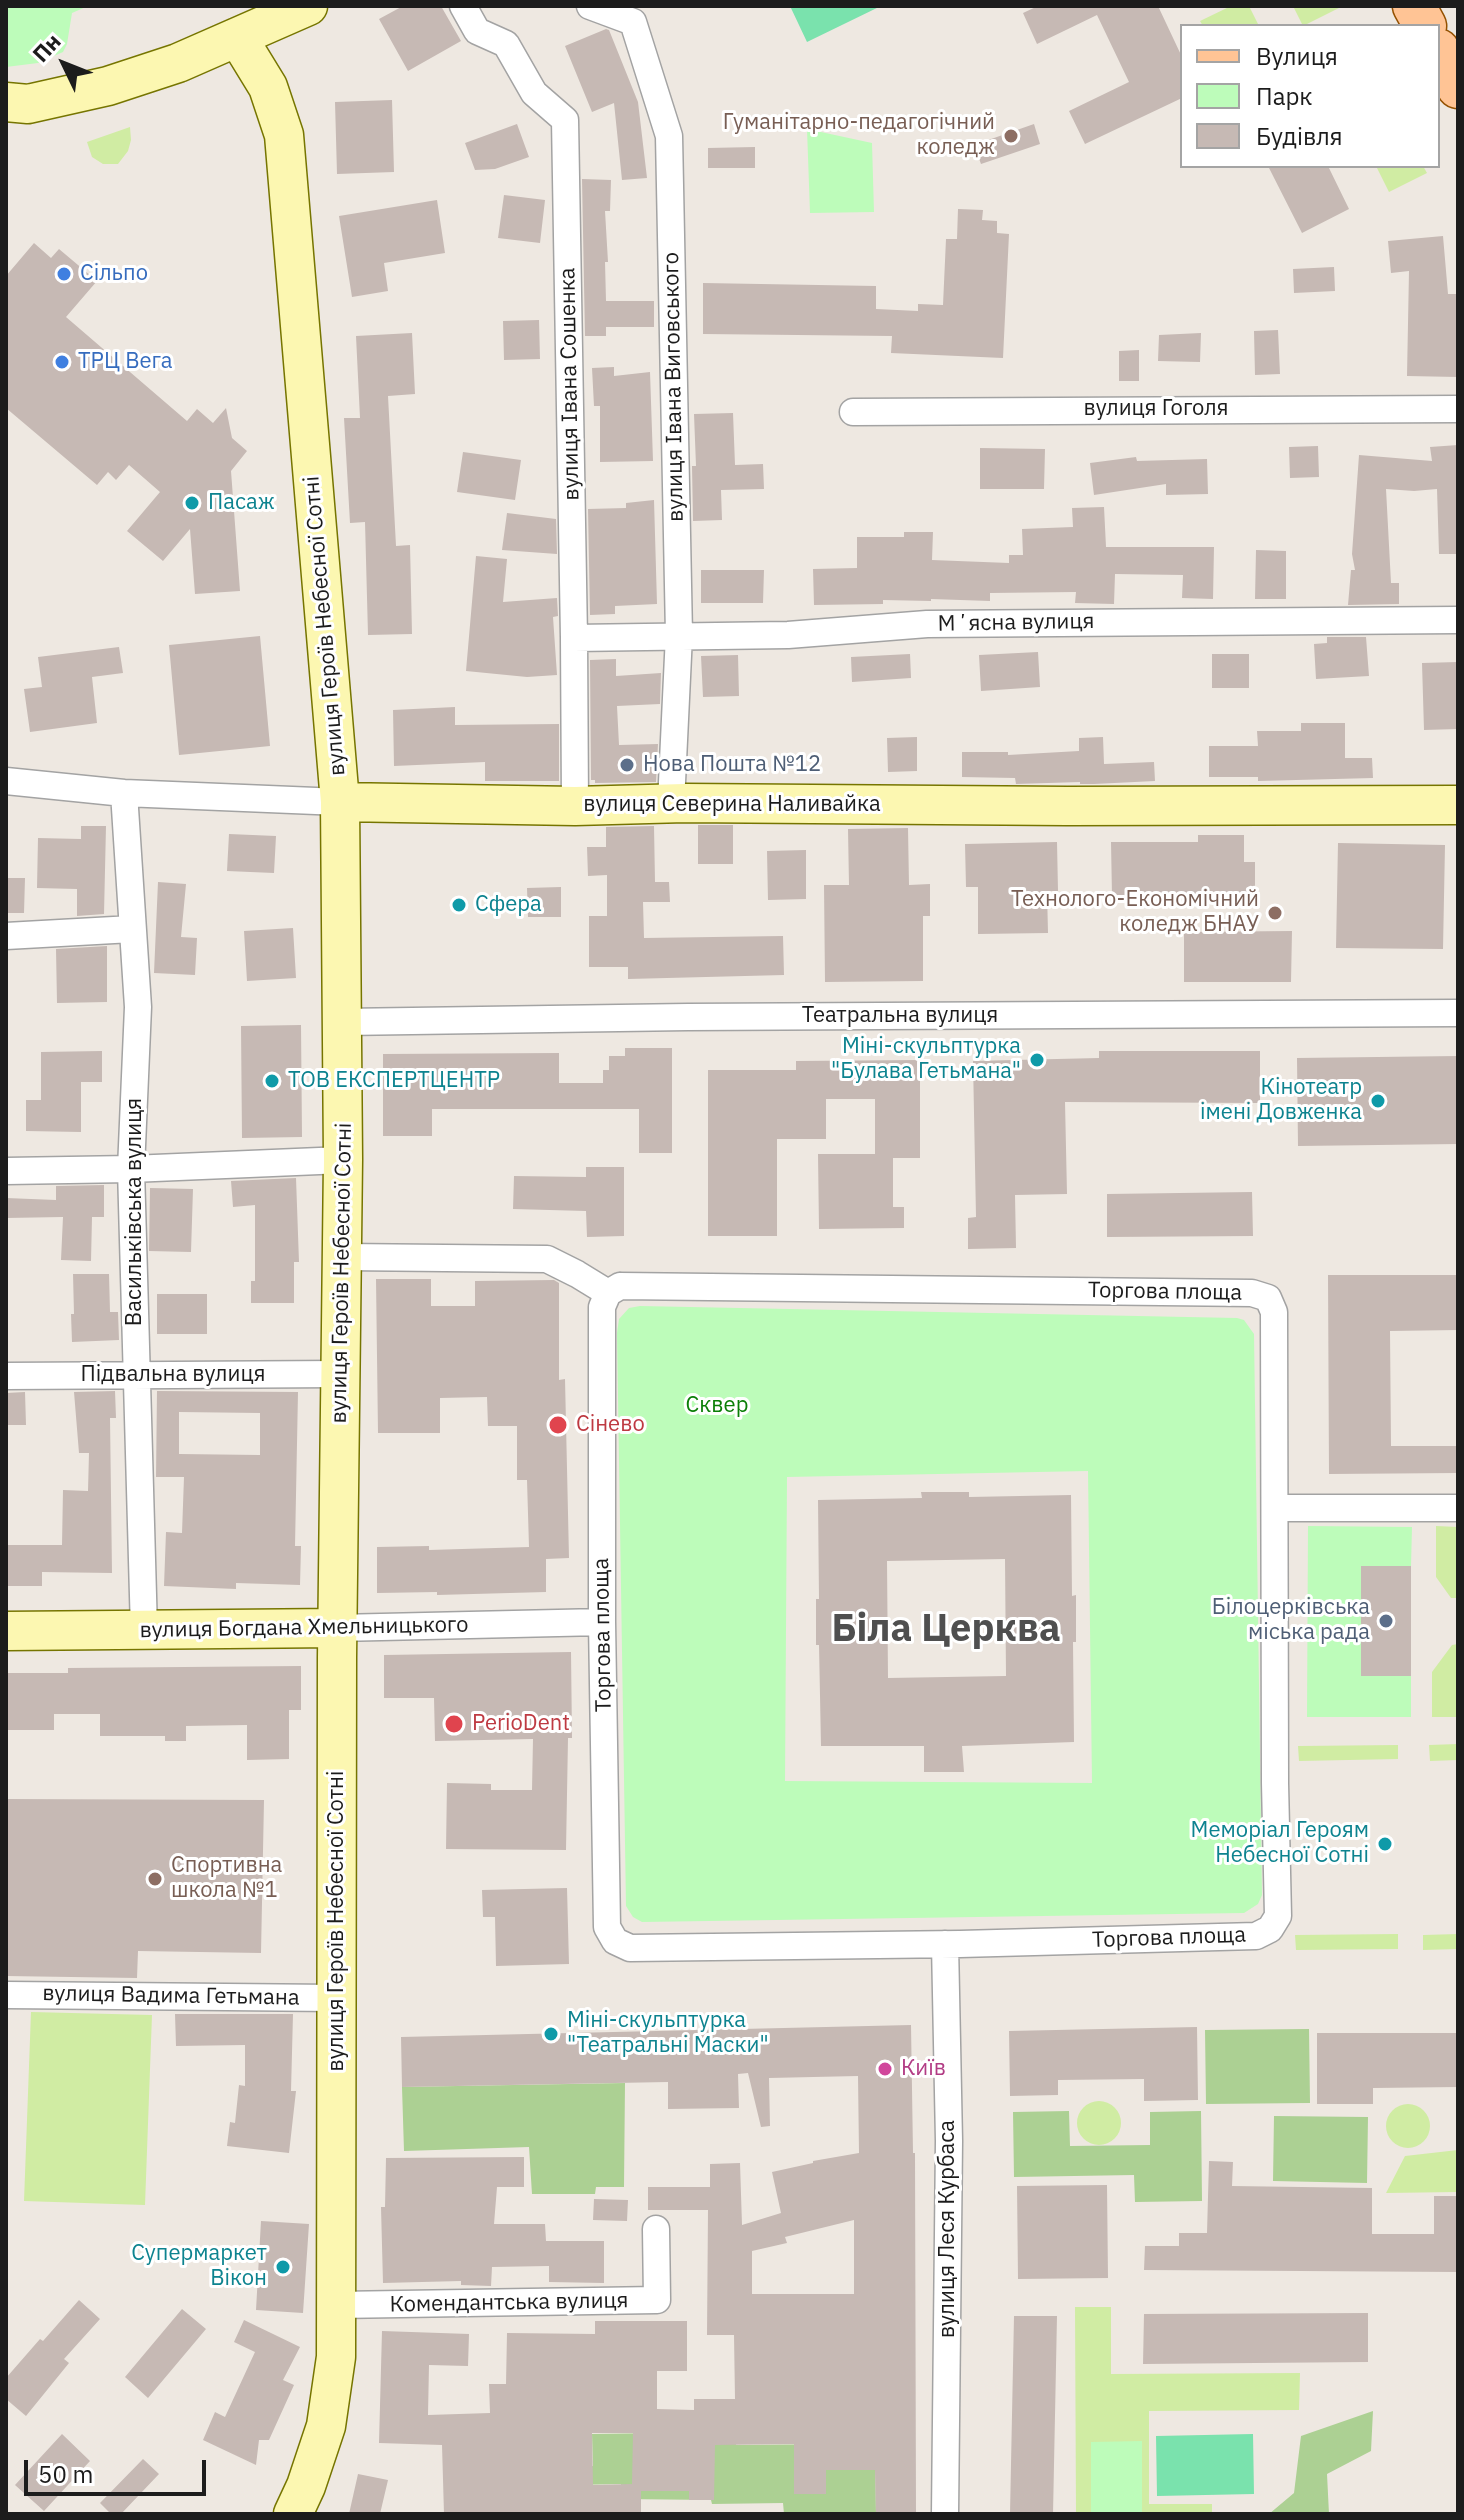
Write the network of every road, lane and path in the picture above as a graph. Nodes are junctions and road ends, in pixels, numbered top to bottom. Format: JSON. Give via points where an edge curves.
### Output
{"nodes":[{"id":1,"x":308,"y":6,"type":"edge"},
{"id":2,"x":463,"y":6,"type":"edge"},
{"id":3,"x":590,"y":6,"type":"edge"},
{"id":4,"x":1414,"y":6,"type":"edge"},
{"id":5,"x":1424,"y":24,"type":"edge"},
{"id":6,"x":238,"y":38,"type":"junction"},
{"id":7,"x":1440,"y":54,"type":"edge"},
{"id":8,"x":1458,"y":87,"type":"edge"},
{"id":9,"x":6,"y":102,"type":"edge"},
{"id":10,"x":1458,"y":409,"type":"edge"},
{"id":11,"x":853,"y":412,"type":"dead end"},
{"id":12,"x":1458,"y":620,"type":"edge"},
{"id":13,"x":679,"y":635,"type":"junction"},
{"id":14,"x":574,"y":638,"type":"junction"},
{"id":15,"x":6,"y":781,"type":"edge"},
{"id":16,"x":124,"y":793,"type":"junction"},
{"id":17,"x":340,"y":802,"type":"junction"},
{"id":18,"x":671,"y":803,"type":"junction"},
{"id":19,"x":1458,"y":805,"type":"edge"},
{"id":20,"x":575,"y":806,"type":"junction"},
{"id":21,"x":132,"y":929,"type":"junction"},
{"id":22,"x":6,"y":936,"type":"edge"},
{"id":23,"x":1458,"y":1013,"type":"edge"},
{"id":24,"x":343,"y":1022,"type":"junction"},
{"id":25,"x":343,"y":1160,"type":"junction"},
{"id":26,"x":131,"y":1169,"type":"junction"},
{"id":27,"x":6,"y":1171,"type":"edge"},
{"id":28,"x":343,"y":1257,"type":"junction"},
{"id":29,"x":608,"y":1293,"type":"junction"},
{"id":30,"x":340,"y":1374,"type":"junction"},
{"id":31,"x":136,"y":1375,"type":"junction"},
{"id":32,"x":6,"y":1376,"type":"edge"},
{"id":33,"x":1275,"y":1508,"type":"junction"},
{"id":34,"x":1458,"y":1508,"type":"edge"},
{"id":35,"x":602,"y":1622,"type":"junction"},
{"id":36,"x":337,"y":1628,"type":"junction"},
{"id":37,"x":6,"y":1631,"type":"edge"},
{"id":38,"x":144,"y":1631,"type":"junction"},
{"id":39,"x":945,"y":1944,"type":"junction"},
{"id":40,"x":6,"y":1995,"type":"edge"},
{"id":41,"x":336,"y":1998,"type":"junction"},
{"id":42,"x":656,"y":2229,"type":"dead end"},
{"id":43,"x":337,"y":2305,"type":"junction"},
{"id":44,"x":293,"y":2514,"type":"edge"},
{"id":45,"x":945,"y":2514,"type":"edge"}],
"edges":[{"from":1,"to":6,"type":"street"},
{"from":2,"to":14,"type":"street","name":"вулиця Івана Сошенка","via":[[477,31],[506,44],[534,93],[565,120]]},
{"from":3,"to":13,"type":"street","name":"вулиця Івана Виговського","via":[[633,22],[669,136]]},
{"from":4,"to":5,"type":"main road"},
{"from":6,"to":9,"type":"street","via":[[108,86],[28,104]]},
{"from":6,"to":17,"type":"street","name":"вулиця Героїв Небесної Сотні","via":[[268,87],[284,135]]},
{"from":7,"to":8,"type":"main road"},
{"from":10,"to":11,"type":"street","name":"вулиця Гоголя"},
{"from":12,"to":13,"type":"street","name":"Мʼясна вулиця","via":[[927,624],[788,635]]},
{"from":13,"to":14,"type":"street","name":"Мʼясна вулиця"},
{"from":13,"to":18,"type":"street","name":"вулиця Івана Виговського"},
{"from":14,"to":20,"type":"street","name":"вулиця Івана Сошенка"},
{"from":15,"to":16,"type":"street","name":"вулиця Северина Наливайка"},
{"from":16,"to":17,"type":"street","name":"вулиця Северина Наливайка"},
{"from":16,"to":21,"type":"street","name":"Васильківська вулиця"},
{"from":17,"to":20,"type":"street","name":"вулиця Северина Наливайка"},
{"from":17,"to":24,"type":"street","name":"вулиця Героїв Небесної Сотні"},
{"from":18,"to":19,"type":"street","name":"вулиця Северина Наливайка"},
{"from":18,"to":20,"type":"street","name":"вулиця Северина Наливайка"},
{"from":21,"to":22,"type":"street"},
{"from":21,"to":26,"type":"street","name":"Васильківська вулиця","via":[[138,1007]]},
{"from":23,"to":24,"type":"street","name":"Театральна вулиця"},
{"from":24,"to":25,"type":"street","name":"вулиця Героїв Небесної Сотні"},
{"from":25,"to":26,"type":"street"},
{"from":25,"to":28,"type":"street","name":"вулиця Героїв Небесної Сотні"},
{"from":26,"to":27,"type":"street"},
{"from":26,"to":31,"type":"street","name":"Васильківська вулиця"},
{"from":28,"to":29,"type":"street","via":[[547,1259]]},
{"from":28,"to":30,"type":"street","name":"вулиця Героїв Небесної Сотні"},
{"from":29,"to":33,"type":"street","name":"Торгова площа","via":[[620,1286],[1252,1293],[1268,1298],[1274,1312]]},
{"from":29,"to":35,"type":"street","name":"Торгова площа","via":[[602,1307]]},
{"from":30,"to":31,"type":"street","name":"Підвальна вулиця"},
{"from":30,"to":36,"type":"street","name":"вулиця Героїв Небесної Сотні"},
{"from":31,"to":32,"type":"street","name":"Підвальна вулиця"},
{"from":31,"to":38,"type":"street","name":"Васильківська вулиця"},
{"from":33,"to":34,"type":"street"},
{"from":33,"to":39,"type":"street","name":"Торгова площа","via":[[1278,1916],[1270,1929],[1256,1936]]},
{"from":35,"to":36,"type":"street","name":"вулиця Богдана Хмельницького"},
{"from":35,"to":39,"type":"street","name":"Торгова площа","via":[[607,1927],[615,1941],[630,1948]]},
{"from":36,"to":38,"type":"street","name":"вулиця Богдана Хмельницького"},
{"from":36,"to":41,"type":"street","name":"вулиця Героїв Небесної Сотні"},
{"from":37,"to":38,"type":"street","name":"вулиця Богдана Хмельницького"},
{"from":39,"to":45,"type":"street","name":"вулиця Леся Курбаса"},
{"from":40,"to":41,"type":"street","name":"вулиця Вадима Гетьмана"},
{"from":41,"to":43,"type":"street","name":"вулиця Героїв Небесної Сотні"},
{"from":42,"to":43,"type":"street","name":"Комендантська вулиця","via":[[657,2300]]},
{"from":43,"to":44,"type":"street","name":"вулиця Героїв Небесної Сотні","via":[[326,2426]]}]}
